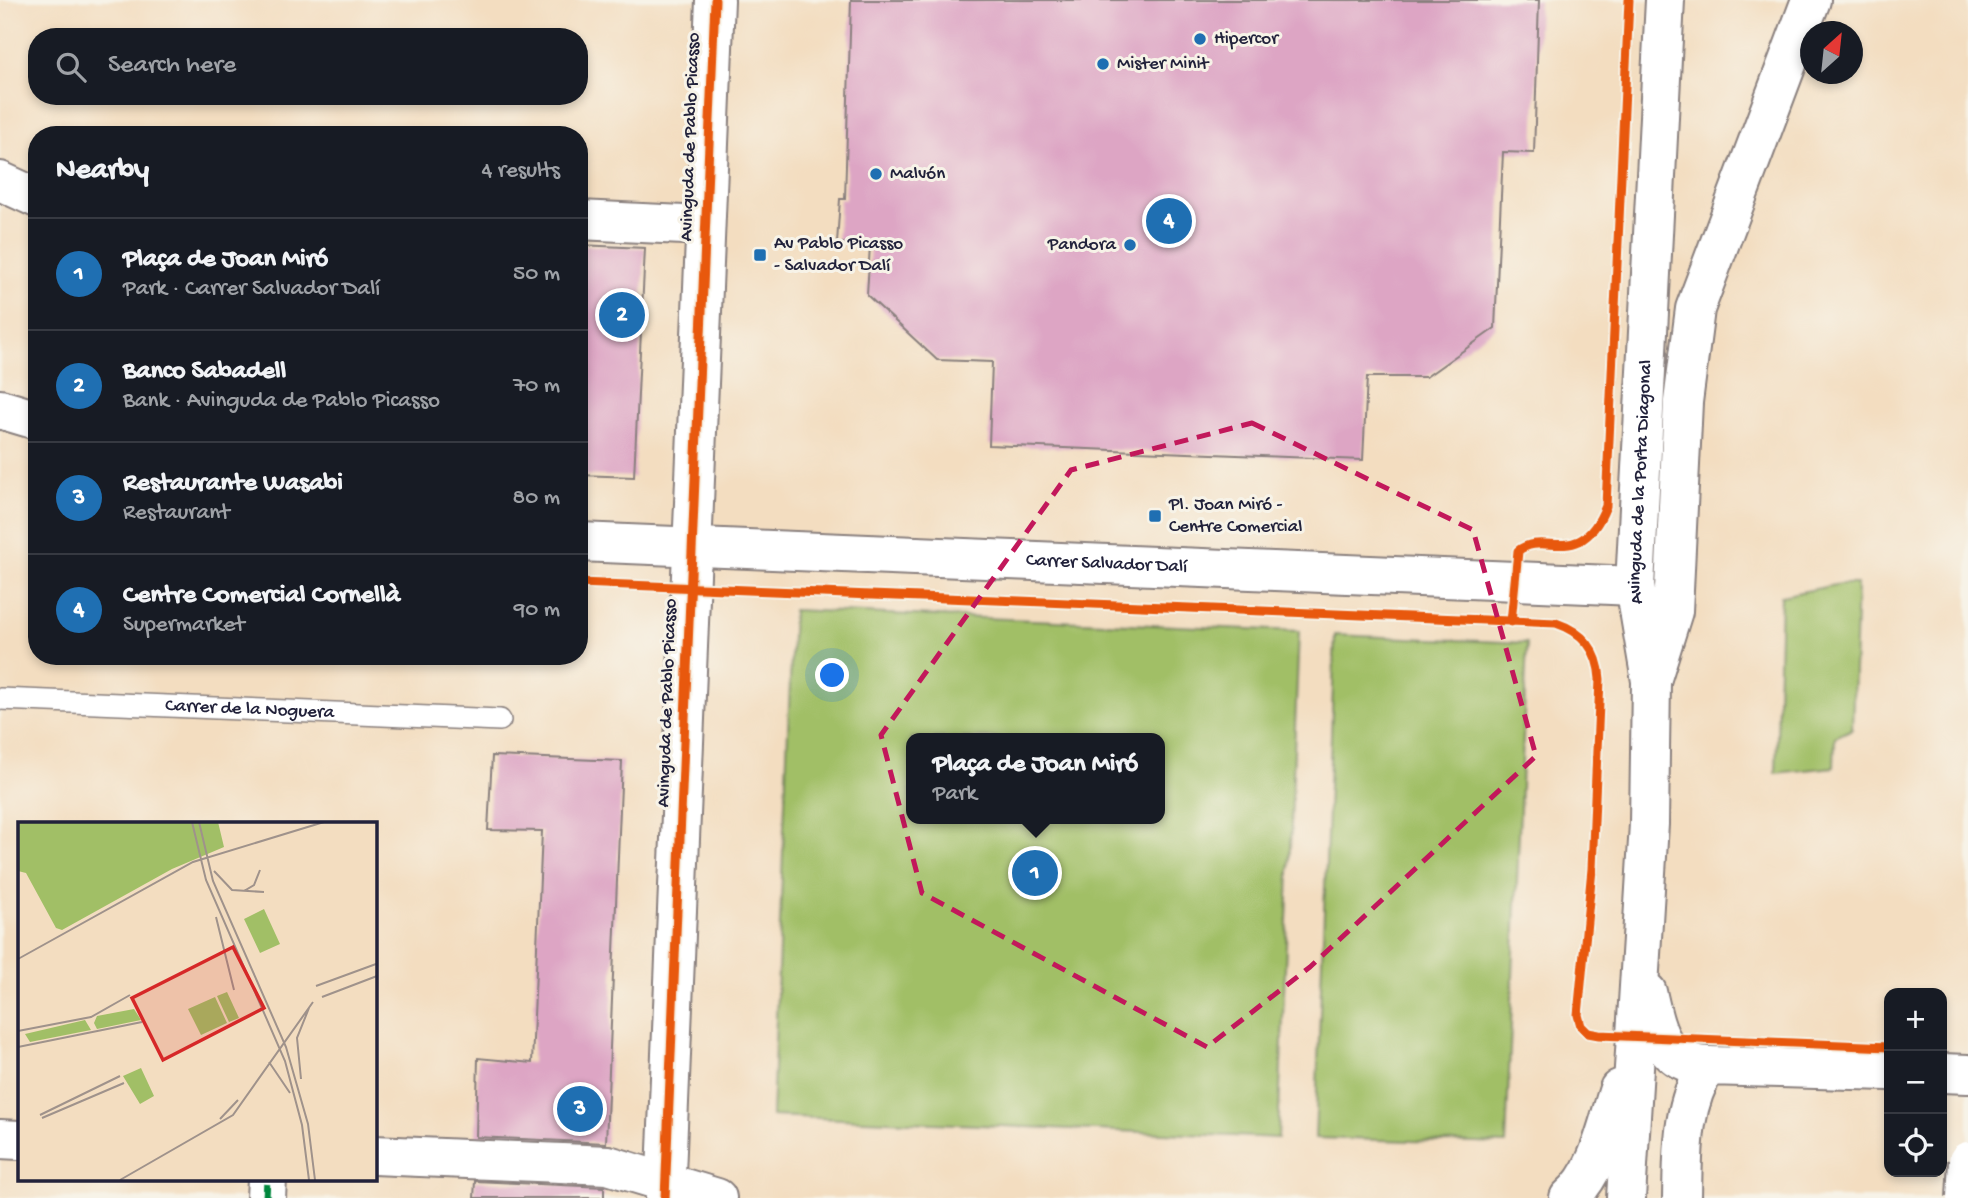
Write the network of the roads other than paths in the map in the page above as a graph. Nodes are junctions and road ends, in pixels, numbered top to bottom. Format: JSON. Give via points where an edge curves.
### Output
{"nodes":[{"id":1,"x":715,"y":0,"type":"edge"},
{"id":2,"x":1665,"y":0,"type":"edge"},
{"id":3,"x":1811,"y":0,"type":"edge"},
{"id":4,"x":0,"y":181,"type":"edge"},
{"id":5,"x":28,"y":194,"type":"edge"},
{"id":6,"x":588,"y":220,"type":"edge"},
{"id":7,"x":705,"y":226,"type":"junction"},
{"id":8,"x":0,"y":409,"type":"edge"},
{"id":9,"x":28,"y":417,"type":"edge"},
{"id":10,"x":588,"y":541,"type":"edge"},
{"id":11,"x":691,"y":547,"type":"junction"},
{"id":12,"x":1635,"y":586,"type":"junction"},
{"id":13,"x":1651,"y":681,"type":"junction"},
{"id":14,"x":0,"y":699,"type":"edge"},
{"id":15,"x":500,"y":720,"type":"dead end"},
{"id":16,"x":1640,"y":963,"type":"junction"},
{"id":17,"x":1636,"y":1037,"type":"junction"},
{"id":18,"x":1707,"y":1066,"type":"junction"},
{"id":19,"x":1884,"y":1071,"type":"edge"},
{"id":20,"x":1947,"y":1073,"type":"edge"},
{"id":21,"x":1968,"y":1074,"type":"edge"},
{"id":22,"x":0,"y":1139,"type":"edge"},
{"id":23,"x":18,"y":1140,"type":"edge"},
{"id":24,"x":376,"y":1155,"type":"edge"},
{"id":25,"x":1968,"y":1161,"type":"edge"},
{"id":26,"x":267,"y":1180,"type":"edge"},
{"id":27,"x":665,"y":1190,"type":"edge"},
{"id":28,"x":266,"y":1198,"type":"edge"},
{"id":29,"x":717,"y":1198,"type":"edge"},
{"id":30,"x":1569,"y":1198,"type":"edge"},
{"id":31,"x":1626,"y":1198,"type":"edge"},
{"id":32,"x":1682,"y":1198,"type":"edge"},
{"id":33,"x":1966,"y":1198,"type":"edge"}],
"edges":[{"from":1,"to":7,"type":"main road","name":"Avinguda de Pablo Picasso"},
{"from":2,"to":12,"type":"main road","name":"Avinguda de la Porta Diagonal"},
{"from":3,"to":13,"type":"main road","via":[[1695,309],[1682,402],[1673,611]]},
{"from":4,"to":5,"type":"main road"},
{"from":6,"to":7,"type":"main road"},
{"from":7,"to":11,"type":"main road","name":"Avinguda de Pablo Picasso"},
{"from":8,"to":9,"type":"main road"},
{"from":10,"to":11,"type":"main road","name":"Carrer Salvador Dalí"},
{"from":11,"to":12,"type":"main road","name":"Carrer Salvador Dalí"},
{"from":11,"to":27,"type":"main road","name":"Avinguda de Pablo Picasso"},
{"from":12,"to":13,"type":"main road","name":"Avinguda de la Porta Diagonal"},
{"from":13,"to":16,"type":"main road","name":"Avinguda de la Porta Diagonal"},
{"from":14,"to":15,"type":"lane","name":"Carrer de la Noguera"},
{"from":16,"to":17,"type":"main road","name":"Avinguda de la Porta Diagonal"},
{"from":16,"to":18,"type":"main road","name":"Avinguda de la Porta Diagonal","via":[[1656,1029],[1665,1045],[1677,1059]]},
{"from":17,"to":30,"type":"main road","name":"Avinguda de la Porta Diagonal","via":[[1595,1161]]},
{"from":17,"to":31,"type":"main road","name":"Avinguda de la Porta Diagonal"},
{"from":18,"to":19,"type":"main road","name":"Avinguda de la Porta Diagonal"},
{"from":18,"to":32,"type":"main road","via":[[1685,1122]]},
{"from":20,"to":21,"type":"main road"},
{"from":22,"to":23,"type":"main road"},
{"from":24,"to":27,"type":"main road","via":[[608,1165]]},
{"from":25,"to":33,"type":"main road","bridge":true},
{"from":26,"to":28,"type":"main road"},
{"from":27,"to":29,"type":"main road"}]}
